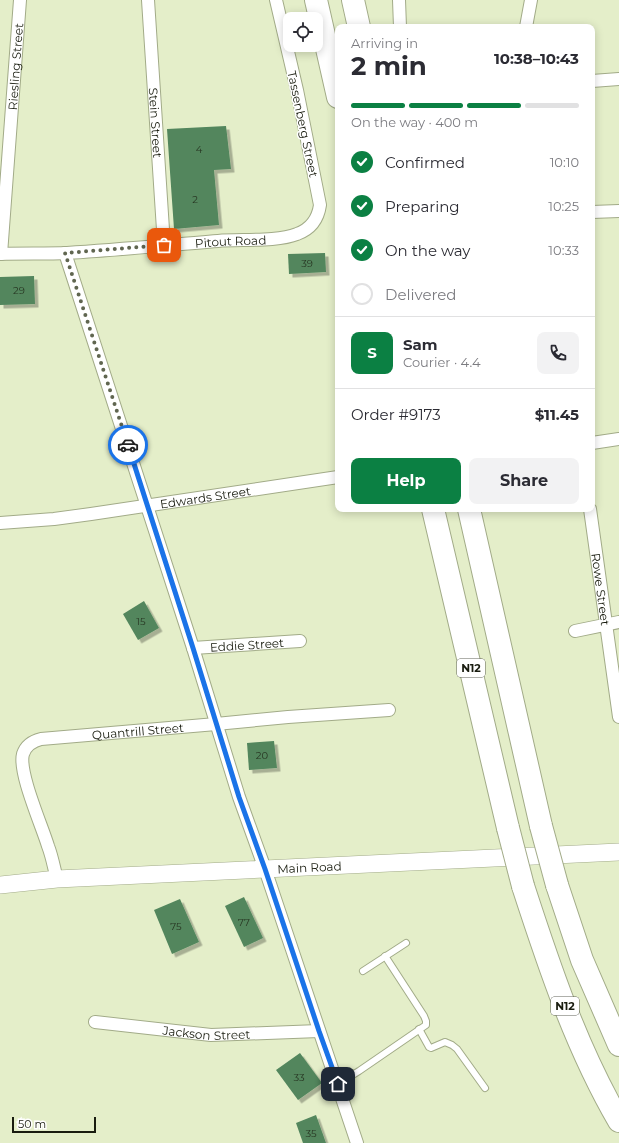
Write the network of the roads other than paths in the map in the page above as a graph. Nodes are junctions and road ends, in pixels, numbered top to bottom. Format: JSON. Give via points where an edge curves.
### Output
{"nodes":[{"id":1,"x":20,"y":0,"type":"edge"},
{"id":2,"x":148,"y":0,"type":"edge"},
{"id":3,"x":276,"y":0,"type":"edge"},
{"id":4,"x":316,"y":0,"type":"edge"},
{"id":5,"x":353,"y":0,"type":"edge"},
{"id":6,"x":399,"y":0,"type":"edge"},
{"id":7,"x":531,"y":0,"type":"edge"},
{"id":8,"x":358,"y":24,"type":"edge"},
{"id":9,"x":400,"y":24,"type":"edge"},
{"id":10,"x":527,"y":24,"type":"edge"},
{"id":11,"x":619,"y":79,"type":"edge"},
{"id":12,"x":595,"y":81,"type":"edge"},
{"id":13,"x":335,"y":84,"type":"edge"},
{"id":14,"x":619,"y":211,"type":"edge"},
{"id":15,"x":595,"y":212,"type":"edge"},
{"id":16,"x":312,"y":224,"type":"joint"},
{"id":17,"x":164,"y":245,"type":"junction"},
{"id":18,"x":65,"y":253,"type":"junction"},
{"id":19,"x":1,"y":254,"type":"edge"},
{"id":20,"x":619,"y":439,"type":"edge"},
{"id":21,"x":595,"y":443,"type":"edge"},
{"id":22,"x":335,"y":477,"type":"edge"},
{"id":23,"x":146,"y":506,"type":"junction"},
{"id":24,"x":434,"y":512,"type":"edge"},
{"id":25,"x":470,"y":512,"type":"edge"},
{"id":26,"x":590,"y":512,"type":"edge"},
{"id":27,"x":0,"y":523,"type":"edge"},
{"id":28,"x":619,"y":622,"type":"edge"},
{"id":29,"x":606,"y":624,"type":"junction"},
{"id":30,"x":575,"y":631,"type":"dead end"},
{"id":31,"x":300,"y":641,"type":"dead end"},
{"id":32,"x":193,"y":648,"type":"junction"},
{"id":33,"x":389,"y":710,"type":"dead end"},
{"id":34,"x":619,"y":717,"type":"edge"},
{"id":35,"x":216,"y":724,"type":"junction"},
{"id":36,"x":619,"y":852,"type":"edge"},
{"id":37,"x":265,"y":869,"type":"junction"},
{"id":38,"x":57,"y":879,"type":"junction"},
{"id":39,"x":0,"y":885,"type":"edge"},
{"id":40,"x":406,"y":942,"type":"dead end"},
{"id":41,"x":385,"y":956,"type":"junction"},
{"id":42,"x":363,"y":971,"type":"dead end"},
{"id":43,"x":94,"y":1022,"type":"dead end"},
{"id":44,"x":419,"y":1029,"type":"junction"},
{"id":45,"x":319,"y":1031,"type":"junction"},
{"id":46,"x":619,"y":1045,"type":"edge"},
{"id":47,"x":338,"y":1084,"type":"junction"},
{"id":48,"x":485,"y":1088,"type":"dead end"},
{"id":49,"x":619,"y":1121,"type":"edge"},
{"id":50,"x":357,"y":1143,"type":"edge"}],
"edges":[{"from":1,"to":19,"type":"street","name":"Riesling Street"},
{"from":2,"to":17,"type":"street","name":"Stein Street"},
{"from":3,"to":16,"type":"street","name":"Tassenberg Street","via":[[320,205]]},
{"from":4,"to":13,"type":"highway"},
{"from":5,"to":8,"type":"highway"},
{"from":6,"to":9,"type":"street"},
{"from":7,"to":10,"type":"street"},
{"from":11,"to":12,"type":"street"},
{"from":14,"to":15,"type":"street"},
{"from":16,"to":17,"type":"street","name":"Pitout Road","via":[[288,237]]},
{"from":17,"to":18,"type":"street","name":"Pitout Road"},
{"from":18,"to":19,"type":"street","name":"Pitout Road"},
{"from":18,"to":23,"type":"street"},
{"from":20,"to":21,"type":"street"},
{"from":22,"to":23,"type":"street","name":"Edwards Street"},
{"from":23,"to":27,"type":"street","name":"Edwards Street","via":[[54,519]]},
{"from":23,"to":32,"type":"street"},
{"from":24,"to":49,"type":"highway","number":"N12","bridge":true,"via":[[523,886],[548,964],[579,1042]]},
{"from":25,"to":46,"type":"highway","number":"N12","bridge":true,"via":[[540,826],[582,960]]},
{"from":26,"to":29,"type":"street","name":"Rowe Street"},
{"from":28,"to":29,"type":"street"},
{"from":29,"to":30,"type":"street"},
{"from":29,"to":34,"type":"street","name":"Rowe Street"},
{"from":31,"to":32,"type":"street","name":"Eddie Street"},
{"from":32,"to":35,"type":"street"},
{"from":33,"to":35,"type":"street","name":"Quantrill Street"},
{"from":35,"to":37,"type":"street"},
{"from":35,"to":38,"type":"street","name":"Quantrill Street","via":[[41,739],[28,745],[23,754],[22,764],[25,780],[49,847]]},
{"from":36,"to":37,"type":"street","name":"Main Road"},
{"from":37,"to":38,"type":"street","name":"Main Road"},
{"from":37,"to":45,"type":"street"},
{"from":38,"to":39,"type":"street","name":"Main Road"},
{"from":40,"to":41,"type":"lane"},
{"from":41,"to":42,"type":"lane"},
{"from":41,"to":44,"type":"lane","via":[[424,1016],[426,1025]]},
{"from":43,"to":45,"type":"street","name":"Jackson Street","via":[[211,1035]]},
{"from":44,"to":47,"type":"lane"},
{"from":44,"to":48,"type":"lane","via":[[429,1047],[445,1042],[457,1049]]},
{"from":45,"to":47,"type":"street"},
{"from":47,"to":50,"type":"street"}]}
